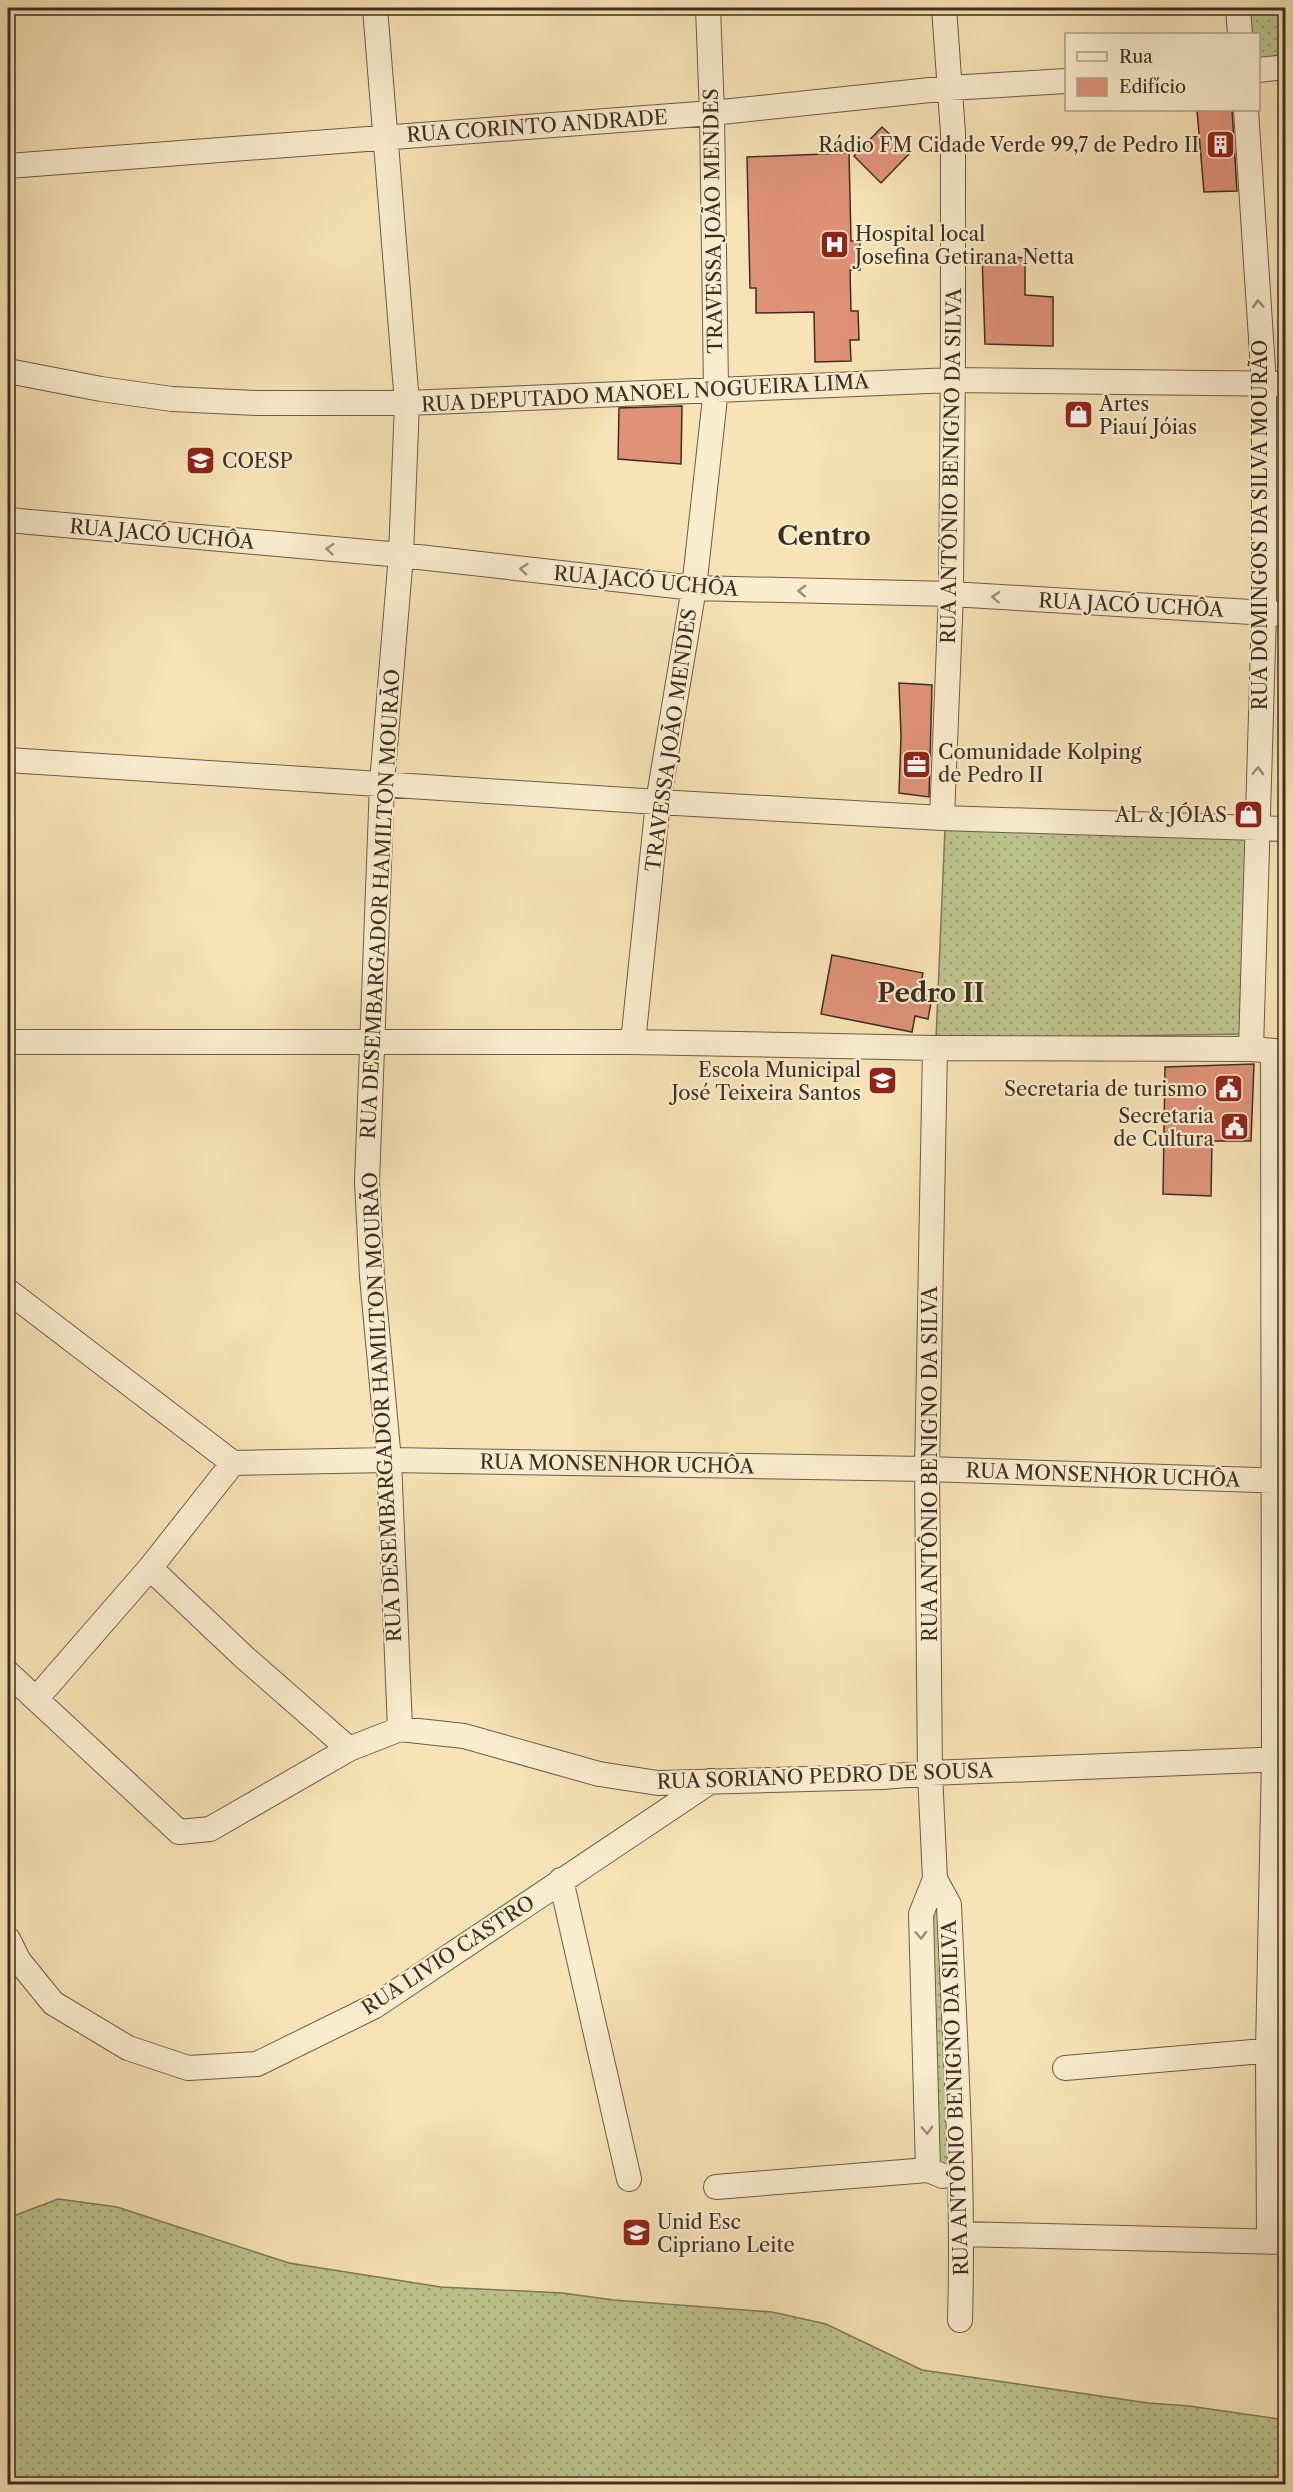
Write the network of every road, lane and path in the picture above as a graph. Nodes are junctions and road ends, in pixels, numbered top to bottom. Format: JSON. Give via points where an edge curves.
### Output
{"nodes":[{"id":1,"x":375,"y":8,"type":"edge"},
{"id":2,"x":708,"y":8,"type":"edge"},
{"id":3,"x":944,"y":8,"type":"edge"},
{"id":4,"x":1238,"y":8,"type":"edge"},
{"id":5,"x":1240,"y":33,"type":"edge"},
{"id":6,"x":1286,"y":68,"type":"edge"},
{"id":7,"x":1260,"y":70,"type":"edge"},
{"id":8,"x":1065,"y":81,"type":"edge"},
{"id":9,"x":949,"y":88,"type":"junction"},
{"id":10,"x":1246,"y":111,"type":"edge"},
{"id":11,"x":712,"y":112,"type":"junction"},
{"id":12,"x":386,"y":138,"type":"junction"},
{"id":13,"x":8,"y":166,"type":"edge"},
{"id":14,"x":8,"y":371,"type":"edge"},
{"id":15,"x":952,"y":380,"type":"junction"},
{"id":16,"x":1275,"y":384,"type":"edge"},
{"id":17,"x":717,"y":389,"type":"junction"},
{"id":18,"x":407,"y":403,"type":"junction"},
{"id":19,"x":8,"y":520,"type":"edge"},
{"id":20,"x":401,"y":555,"type":"junction"},
{"id":21,"x":694,"y":588,"type":"junction"},
{"id":22,"x":951,"y":594,"type":"junction"},
{"id":23,"x":1275,"y":613,"type":"edge"},
{"id":24,"x":8,"y":760,"type":"edge"},
{"id":25,"x":382,"y":783,"type":"junction"},
{"id":26,"x":658,"y":802,"type":"junction"},
{"id":27,"x":942,"y":818,"type":"junction"},
{"id":28,"x":1286,"y":829,"type":"edge"},
{"id":29,"x":1256,"y":830,"type":"junction"},
{"id":30,"x":8,"y":1041,"type":"edge"},
{"id":31,"x":372,"y":1041,"type":"junction"},
{"id":32,"x":633,"y":1042,"type":"junction"},
{"id":33,"x":935,"y":1048,"type":"junction"},
{"id":34,"x":1270,"y":1051,"type":"edge"},
{"id":35,"x":8,"y":1291,"type":"edge"},
{"id":36,"x":389,"y":1460,"type":"junction"},
{"id":37,"x":233,"y":1463,"type":"junction"},
{"id":38,"x":927,"y":1469,"type":"junction"},
{"id":39,"x":1280,"y":1480,"type":"edge"},
{"id":40,"x":150,"y":1568,"type":"junction"},
{"id":41,"x":8,"y":1673,"type":"edge"},
{"id":42,"x":36,"y":1699,"type":"junction"},
{"id":43,"x":400,"y":1729,"type":"junction"},
{"id":44,"x":348,"y":1749,"type":"junction"},
{"id":45,"x":1280,"y":1759,"type":"edge"},
{"id":46,"x":930,"y":1773,"type":"junction"},
{"id":47,"x":711,"y":1781,"type":"junction"},
{"id":48,"x":935,"y":1879,"type":"junction"},
{"id":49,"x":561,"y":1880,"type":"junction"},
{"id":50,"x":8,"y":1939,"type":"edge"},
{"id":51,"x":13,"y":1960,"type":"edge"},
{"id":52,"x":1277,"y":2050,"type":"edge"},
{"id":53,"x":1065,"y":2068,"type":"dead end"},
{"id":54,"x":961,"y":2169,"type":"junction"},
{"id":55,"x":928,"y":2170,"type":"junction"},
{"id":56,"x":629,"y":2179,"type":"dead end"},
{"id":57,"x":716,"y":2187,"type":"dead end"},
{"id":58,"x":963,"y":2234,"type":"junction"},
{"id":59,"x":1277,"y":2242,"type":"edge"},
{"id":60,"x":960,"y":2320,"type":"dead end"}],
"edges":[{"from":1,"to":12,"type":"street","name":"RUA DESEMBARGADOR HAMILTON MOURÃO"},
{"from":2,"to":11,"type":"street","name":"TRAVESSA JOÃO MENDES"},
{"from":3,"to":9,"type":"street","name":"RUA ANTÔNIO BENIGNO DA SILVA"},
{"from":4,"to":5,"type":"street"},
{"from":6,"to":7,"type":"street"},
{"from":8,"to":9,"type":"street","name":"RUA CORINTO ANDRADE"},
{"from":9,"to":11,"type":"street","name":"RUA CORINTO ANDRADE"},
{"from":9,"to":15,"type":"street","name":"RUA ANTÔNIO BENIGNO DA SILVA","via":[[953,133]]},
{"from":16,"to":10,"type":"street","name":"RUA DOMINGOS DA SILVA MOURÃO","one_way":true},
{"from":11,"to":12,"type":"street","name":"RUA CORINTO ANDRADE"},
{"from":11,"to":17,"type":"street","name":"TRAVESSA JOÃO MENDES"},
{"from":12,"to":13,"type":"street","name":"RUA CORINTO ANDRADE"},
{"from":12,"to":18,"type":"street","name":"RUA DESEMBARGADOR HAMILTON MOURÃO"},
{"from":14,"to":18,"type":"street","name":"RUA DEPUTADO MANOEL NOGUEIRA LIMA","via":[[172,399]]},
{"from":15,"to":16,"type":"street","name":"RUA DEPUTADO MANOEL NOGUEIRA LIMA"},
{"from":15,"to":17,"type":"street","name":"RUA DEPUTADO MANOEL NOGUEIRA LIMA"},
{"from":15,"to":22,"type":"street","name":"RUA ANTÔNIO BENIGNO DA SILVA"},
{"from":16,"to":23,"type":"street","name":"RUA DOMINGOS DA SILVA MOURÃO"},
{"from":17,"to":18,"type":"street","name":"RUA DEPUTADO MANOEL NOGUEIRA LIMA"},
{"from":17,"to":21,"type":"street","name":"TRAVESSA JOÃO MENDES"},
{"from":18,"to":20,"type":"street","name":"RUA DESEMBARGADOR HAMILTON MOURÃO"},
{"from":20,"to":19,"type":"street","name":"RUA JACÓ UCHÔA","one_way":true},
{"from":21,"to":20,"type":"street","name":"RUA JACÓ UCHÔA","one_way":true},
{"from":20,"to":25,"type":"street","name":"RUA DESEMBARGADOR HAMILTON MOURÃO"},
{"from":22,"to":21,"type":"street","name":"RUA JACÓ UCHÔA","one_way":true},
{"from":21,"to":26,"type":"street","name":"TRAVESSA JOÃO MENDES"},
{"from":23,"to":22,"type":"street","name":"RUA JACÓ UCHÔA","one_way":true},
{"from":22,"to":27,"type":"street","name":"RUA ANTÔNIO BENIGNO DA SILVA"},
{"from":29,"to":23,"type":"street","name":"RUA DOMINGOS DA SILVA MOURÃO","one_way":true},
{"from":24,"to":25,"type":"street"},
{"from":25,"to":26,"type":"street"},
{"from":25,"to":31,"type":"street","name":"RUA DESEMBARGADOR HAMILTON MOURÃO"},
{"from":26,"to":27,"type":"street"},
{"from":26,"to":32,"type":"street","name":"TRAVESSA JOÃO MENDES"},
{"from":27,"to":29,"type":"street"},
{"from":28,"to":29,"type":"street"},
{"from":29,"to":34,"type":"street","name":"RUA DOMINGOS DA SILVA MOURÃO"},
{"from":30,"to":31,"type":"street"},
{"from":31,"to":32,"type":"street"},
{"from":31,"to":36,"type":"street","name":"RUA DESEMBARGADOR HAMILTON MOURÃO","via":[[367,1182]]},
{"from":32,"to":33,"type":"street"},
{"from":33,"to":34,"type":"street"},
{"from":33,"to":38,"type":"street","name":"RUA ANTÔNIO BENIGNO DA SILVA"},
{"from":34,"to":39,"type":"street","name":"RUA DOMINGOS DA SILVA MOURÃO"},
{"from":35,"to":37,"type":"street"},
{"from":36,"to":37,"type":"street","name":"RUA MONSENHOR UCHÔA"},
{"from":36,"to":38,"type":"street","name":"RUA MONSENHOR UCHÔA"},
{"from":36,"to":43,"type":"street","name":"RUA DESEMBARGADOR HAMILTON MOURÃO"},
{"from":37,"to":40,"type":"street"},
{"from":38,"to":39,"type":"street","name":"RUA MONSENHOR UCHÔA"},
{"from":38,"to":46,"type":"street","name":"RUA ANTÔNIO BENIGNO DA SILVA"},
{"from":39,"to":45,"type":"street","name":"RUA DOMINGOS DA SILVA MOURÃO"},
{"from":40,"to":42,"type":"street"},
{"from":40,"to":44,"type":"street"},
{"from":41,"to":42,"type":"street"},
{"from":42,"to":44,"type":"street","name":"RUA SORIANO PEDRO DE SOUSA","via":[[179,1832],[210,1829]]},
{"from":43,"to":44,"type":"street","name":"RUA SORIANO PEDRO DE SOUSA"},
{"from":43,"to":47,"type":"street","name":"RUA SORIANO PEDRO DE SOUSA","via":[[464,1736],[599,1774],[658,1783]]},
{"from":45,"to":46,"type":"street","name":"RUA SORIANO PEDRO DE SOUSA"},
{"from":45,"to":52,"type":"street","name":"RUA DOMINGOS DA SILVA MOURÃO"},
{"from":46,"to":47,"type":"street","name":"RUA SORIANO PEDRO DE SOUSA"},
{"from":46,"to":48,"type":"street","name":"RUA ANTÔNIO BENIGNO DA SILVA"},
{"from":47,"to":49,"type":"street","name":"RUA LIVIO CASTRO"},
{"from":48,"to":54,"type":"street","name":"RUA ANTÔNIO BENIGNO DA SILVA","via":[[949,1905]]},
{"from":48,"to":55,"type":"street","name":"RUA ANTÔNIO BENIGNO DA SILVA","one_way":true,"via":[[921,1914]]},
{"from":49,"to":51,"type":"street","name":"RUA LIVIO CASTRO","via":[[375,2007],[257,2064],[188,2068],[128,2048],[53,2003]]},
{"from":49,"to":56,"type":"street"},
{"from":50,"to":51,"type":"street","name":"RUA LIVIO CASTRO"},
{"from":52,"to":53,"type":"street"},
{"from":52,"to":59,"type":"street","name":"RUA DOMINGOS DA SILVA MOURÃO"},
{"from":54,"to":55,"type":"street","via":[[943,2176]]},
{"from":54,"to":58,"type":"street","name":"RUA ANTÔNIO BENIGNO DA SILVA"},
{"from":55,"to":57,"type":"street"},
{"from":58,"to":59,"type":"street"},
{"from":58,"to":60,"type":"street","name":"RUA ANTÔNIO BENIGNO DA SILVA"}]}
